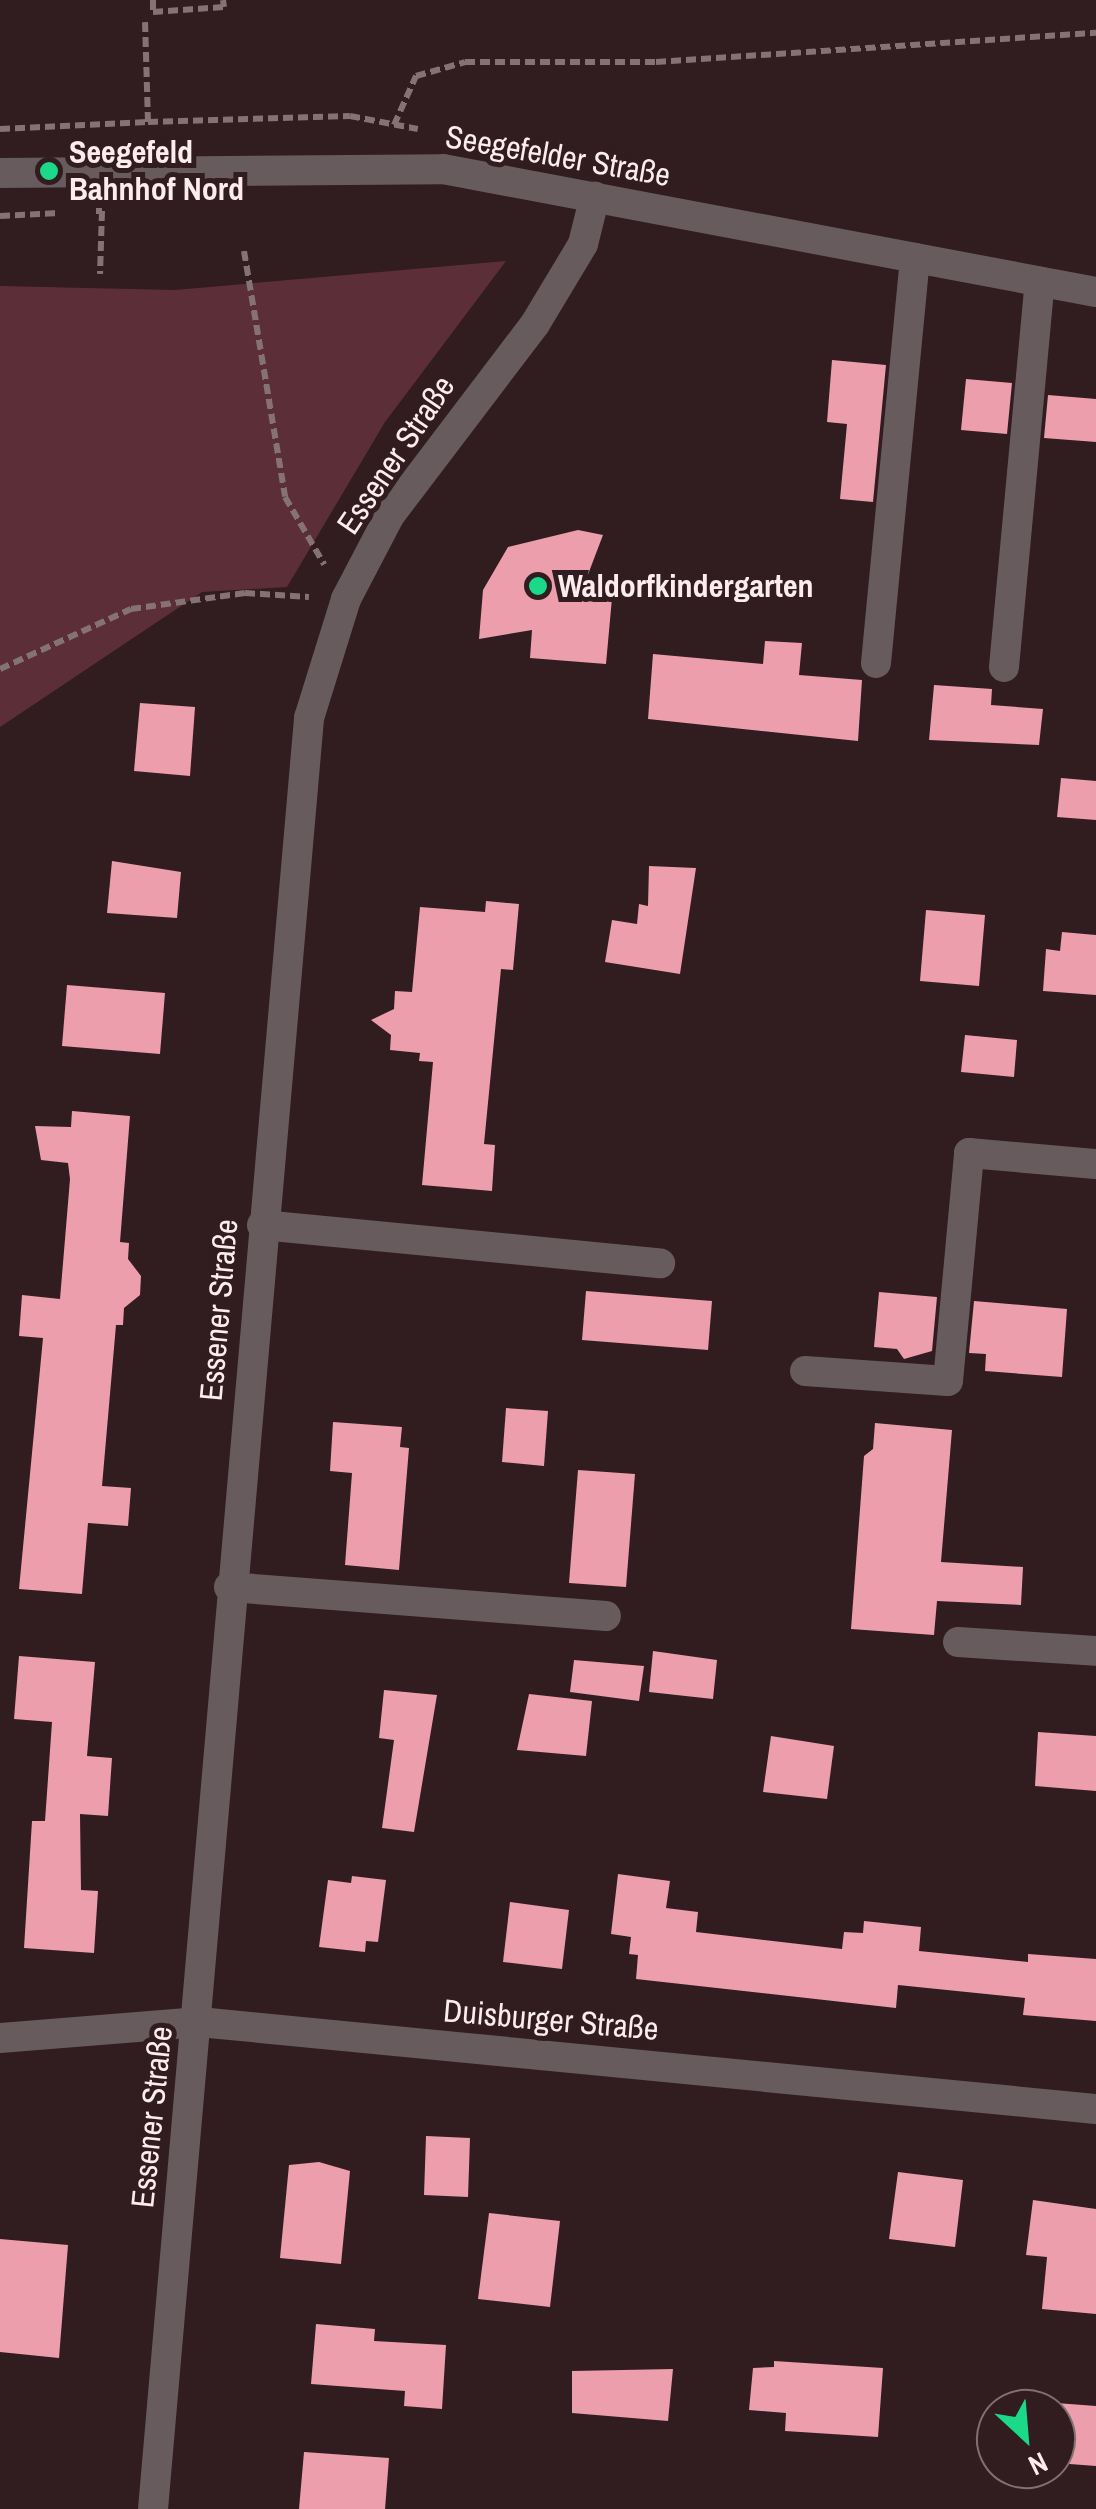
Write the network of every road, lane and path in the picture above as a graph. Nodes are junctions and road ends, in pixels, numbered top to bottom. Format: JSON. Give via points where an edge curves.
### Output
{"nodes":[{"id":1,"x":153,"y":0,"type":"edge"},
{"id":2,"x":224,"y":0,"type":"edge"},
{"id":3,"x":145,"y":22,"type":"dead end"},
{"id":4,"x":1096,"y":34,"type":"edge"},
{"id":5,"x":394,"y":124,"type":"dead end"},
{"id":6,"x":0,"y":129,"type":"edge"},
{"id":7,"x":0,"y":173,"type":"edge"},
{"id":8,"x":595,"y":196,"type":"junction"},
{"id":9,"x":68,"y":212,"type":"dead end"},
{"id":10,"x":85,"y":212,"type":"dead end"},
{"id":11,"x":0,"y":216,"type":"edge"},
{"id":12,"x":244,"y":250,"type":"dead end"},
{"id":13,"x":915,"y":258,"type":"junction"},
{"id":14,"x":100,"y":274,"type":"dead end"},
{"id":15,"x":1040,"y":282,"type":"junction"},
{"id":16,"x":1096,"y":292,"type":"edge"},
{"id":17,"x":346,"y":600,"type":"junction"},
{"id":18,"x":876,"y":663,"type":"dead end"},
{"id":19,"x":1004,"y":667,"type":"dead end"},
{"id":20,"x":0,"y":669,"type":"edge"},
{"id":21,"x":1096,"y":1164,"type":"edge"},
{"id":22,"x":262,"y":1225,"type":"junction"},
{"id":23,"x":660,"y":1263,"type":"dead end"},
{"id":24,"x":804,"y":1371,"type":"dead end"},
{"id":25,"x":229,"y":1586,"type":"junction"},
{"id":26,"x":606,"y":1616,"type":"dead end"},
{"id":27,"x":958,"y":1642,"type":"dead end"},
{"id":28,"x":1096,"y":1652,"type":"edge"},
{"id":29,"x":198,"y":2022,"type":"junction"},
{"id":30,"x":0,"y":2038,"type":"edge"},
{"id":31,"x":1096,"y":2109,"type":"edge"},
{"id":32,"x":153,"y":2509,"type":"edge"}],
"edges":[{"from":1,"to":2,"type":"path","via":[[154,12],[224,8]]},
{"from":3,"to":6,"type":"path","via":[[148,122]]},
{"from":4,"to":5,"type":"path","via":[[656,62],[465,62],[416,76]]},
{"from":7,"to":8,"type":"street","name":"Seegefelder Straße","via":[[442,169]]},
{"from":8,"to":13,"type":"street","name":"Seegefelder Straße"},
{"from":8,"to":17,"type":"street","name":"Essener Straße","via":[[583,244],[536,324],[432,452]]},
{"from":9,"to":11,"type":"path"},
{"from":10,"to":14,"type":"path","via":[[102,210]]},
{"from":12,"to":17,"type":"path","via":[[285,498]]},
{"from":13,"to":15,"type":"street","name":"Seegefelder Straße"},
{"from":13,"to":18,"type":"street"},
{"from":15,"to":16,"type":"street","name":"Seegefelder Straße"},
{"from":15,"to":19,"type":"street"},
{"from":17,"to":20,"type":"path","via":[[245,593],[131,610]]},
{"from":17,"to":22,"type":"street","name":"Essener Straße","via":[[309,718]]},
{"from":21,"to":24,"type":"street","via":[[968,1152],[948,1381]]},
{"from":22,"to":23,"type":"street"},
{"from":22,"to":25,"type":"street","name":"Essener Straße"},
{"from":25,"to":26,"type":"street"},
{"from":25,"to":29,"type":"street","name":"Essener Straße"},
{"from":27,"to":28,"type":"street"},
{"from":29,"to":30,"type":"street","name":"Duisburger Straße"},
{"from":29,"to":31,"type":"street","name":"Duisburger Straße"},
{"from":29,"to":32,"type":"street","name":"Essener Straße","via":[[187,2083]]}]}
